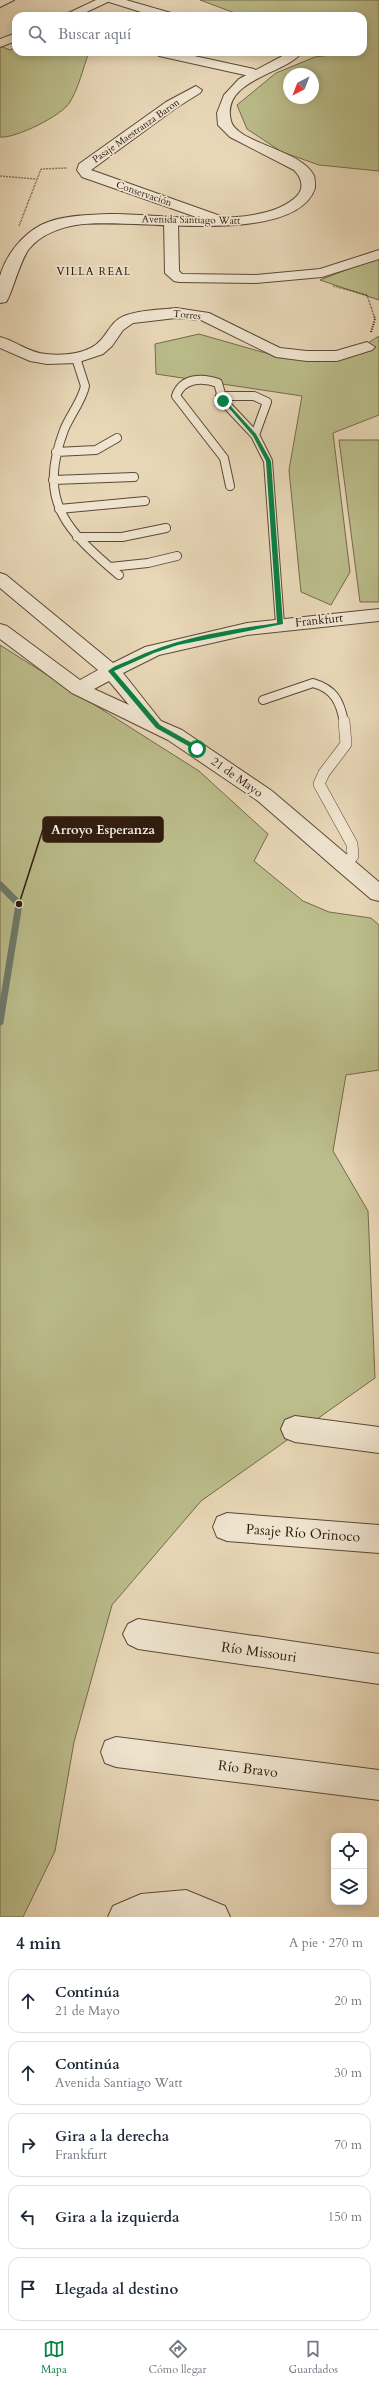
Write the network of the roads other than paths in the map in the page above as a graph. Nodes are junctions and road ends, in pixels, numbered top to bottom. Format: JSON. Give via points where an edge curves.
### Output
{"nodes":[{"id":1,"x":8,"y":0,"type":"edge"},
{"id":2,"x":106,"y":0,"type":"edge"},
{"id":3,"x":113,"y":0,"type":"edge"},
{"id":4,"x":0,"y":3,"type":"edge"},
{"id":5,"x":78,"y":12,"type":"edge"},
{"id":6,"x":150,"y":12,"type":"edge"},
{"id":7,"x":12,"y":38,"type":"edge"},
{"id":8,"x":0,"y":43,"type":"edge"},
{"id":9,"x":177,"y":56,"type":"edge"},
{"id":10,"x":292,"y":56,"type":"edge"},
{"id":11,"x":254,"y":73,"type":"junction"},
{"id":12,"x":196,"y":90,"type":"dead end"},
{"id":13,"x":85,"y":171,"type":"joint"},
{"id":14,"x":171,"y":221,"type":"junction"},
{"id":15,"x":224,"y":222,"type":"junction"},
{"id":16,"x":379,"y":254,"type":"edge"},
{"id":17,"x":0,"y":298,"type":"edge"},
{"id":18,"x":0,"y":342,"type":"edge"},
{"id":19,"x":366,"y":347,"type":"road end"},
{"id":20,"x":8,"y":351,"type":"edge"},
{"id":21,"x":76,"y":358,"type":"junction"},
{"id":22,"x":220,"y":396,"type":"junction"},
{"id":23,"x":255,"y":435,"type":"junction"},
{"id":24,"x":117,"y":438,"type":"dead end"},
{"id":25,"x":56,"y":452,"type":"junction"},
{"id":26,"x":134,"y":477,"type":"dead end"},
{"id":27,"x":53,"y":480,"type":"junction"},
{"id":28,"x":230,"y":486,"type":"dead end"},
{"id":29,"x":145,"y":501,"type":"dead end"},
{"id":30,"x":59,"y":509,"type":"junction"},
{"id":31,"x":166,"y":528,"type":"dead end"},
{"id":32,"x":77,"y":537,"type":"junction"},
{"id":33,"x":177,"y":556,"type":"dead end"},
{"id":34,"x":110,"y":567,"type":"junction"},
{"id":35,"x":119,"y":575,"type":"dead end"},
{"id":36,"x":0,"y":579,"type":"edge"},
{"id":37,"x":379,"y":615,"type":"edge"},
{"id":38,"x":280,"y":624,"type":"junction"},
{"id":39,"x":0,"y":630,"type":"edge"},
{"id":40,"x":111,"y":671,"type":"junction"},
{"id":41,"x":79,"y":689,"type":"junction"},
{"id":42,"x":263,"y":700,"type":"dead end"},
{"id":43,"x":158,"y":726,"type":"junction"},
{"id":44,"x":344,"y":865,"type":"junction"},
{"id":45,"x":379,"y":892,"type":"edge"},
{"id":46,"x":295,"y":1429,"type":"dead end"},
{"id":47,"x":379,"y":1440,"type":"edge"},
{"id":48,"x":227,"y":1528,"type":"dead end"},
{"id":49,"x":379,"y":1539,"type":"edge"},
{"id":50,"x":138,"y":1634,"type":"dead end"},
{"id":51,"x":379,"y":1669,"type":"edge"},
{"id":52,"x":116,"y":1752,"type":"dead end"},
{"id":53,"x":379,"y":1785,"type":"edge"},
{"id":54,"x":196,"y":1913,"type":"edge"},
{"id":55,"x":124,"y":1917,"type":"edge"}],
"edges":[{"from":1,"to":4,"type":"street"},
{"from":2,"to":5,"type":"street"},
{"from":3,"to":6,"type":"street"},
{"from":7,"to":8,"type":"street"},
{"from":9,"to":11,"type":"street"},
{"from":10,"to":11,"type":"street","name":"Avenida Santiago Watt"},
{"from":11,"to":15,"type":"street","name":"Avenida Santiago Watt","via":[[242,81],[228,100],[223,121],[241,138],[294,163],[307,175],[310,183],[306,195],[294,206],[254,220]]},
{"from":12,"to":13,"type":"street","name":"Pasaje Maestranza Baron","via":[[171,105]]},
{"from":13,"to":15,"type":"street","name":"Conservación"},
{"from":14,"to":15,"type":"street","name":"Avenida Santiago Watt"},
{"from":14,"to":16,"type":"street","via":[[172,273],[176,277],[256,279],[322,273]]},
{"from":14,"to":17,"type":"street","name":"Avenida Santiago Watt","via":[[90,219],[48,227],[30,238],[22,249]]},
{"from":18,"to":20,"type":"street","name":"Torres"},
{"from":19,"to":21,"type":"street","name":"Torres","via":[[336,356],[276,352],[204,316],[176,313],[129,319],[118,327],[98,351]]},
{"from":20,"to":21,"type":"street","name":"Torres","via":[[47,359]]},
{"from":21,"to":25,"type":"lane","via":[[84,391]]},
{"from":22,"to":23,"type":"lane"},
{"from":22,"to":23,"type":"lane","via":[[254,396],[267,402]]},
{"from":22,"to":28,"type":"lane","via":[[218,383],[204,379],[184,384],[177,390],[176,396],[224,458]]},
{"from":23,"to":38,"type":"lane","via":[[268,461]]},
{"from":24,"to":25,"type":"lane","via":[[108,447],[96,451]]},
{"from":25,"to":27,"type":"lane"},
{"from":26,"to":27,"type":"lane"},
{"from":27,"to":30,"type":"lane"},
{"from":29,"to":30,"type":"lane"},
{"from":30,"to":32,"type":"lane"},
{"from":31,"to":32,"type":"lane","via":[[118,539]]},
{"from":32,"to":34,"type":"lane"},
{"from":33,"to":34,"type":"lane","via":[[148,563]]},
{"from":34,"to":35,"type":"lane"},
{"from":36,"to":40,"type":"street"},
{"from":37,"to":38,"type":"street","name":"Frankfurt"},
{"from":38,"to":40,"type":"street","name":"Frankfurt","via":[[177,644],[152,651]]},
{"from":39,"to":41,"type":"street","name":"21 de Mayo"},
{"from":40,"to":41,"type":"street","name":"Frankfurt"},
{"from":40,"to":43,"type":"street"},
{"from":41,"to":43,"type":"street","name":"21 de Mayo"},
{"from":42,"to":44,"type":"lane","via":[[313,683],[335,694],[341,703],[346,745],[321,774],[319,784],[352,844],[353,856]]},
{"from":43,"to":44,"type":"street","name":"21 de Mayo","via":[[197,749],[265,796]]},
{"from":44,"to":45,"type":"street","name":"21 de Mayo"},
{"from":46,"to":47,"type":"street"},
{"from":48,"to":49,"type":"street","name":"Pasaje Río Orinoco"},
{"from":50,"to":51,"type":"street","name":"Río Missouri"},
{"from":52,"to":53,"type":"street","name":"Río Bravo"},
{"from":54,"to":55,"type":"street","via":[[141,1910]]}]}
